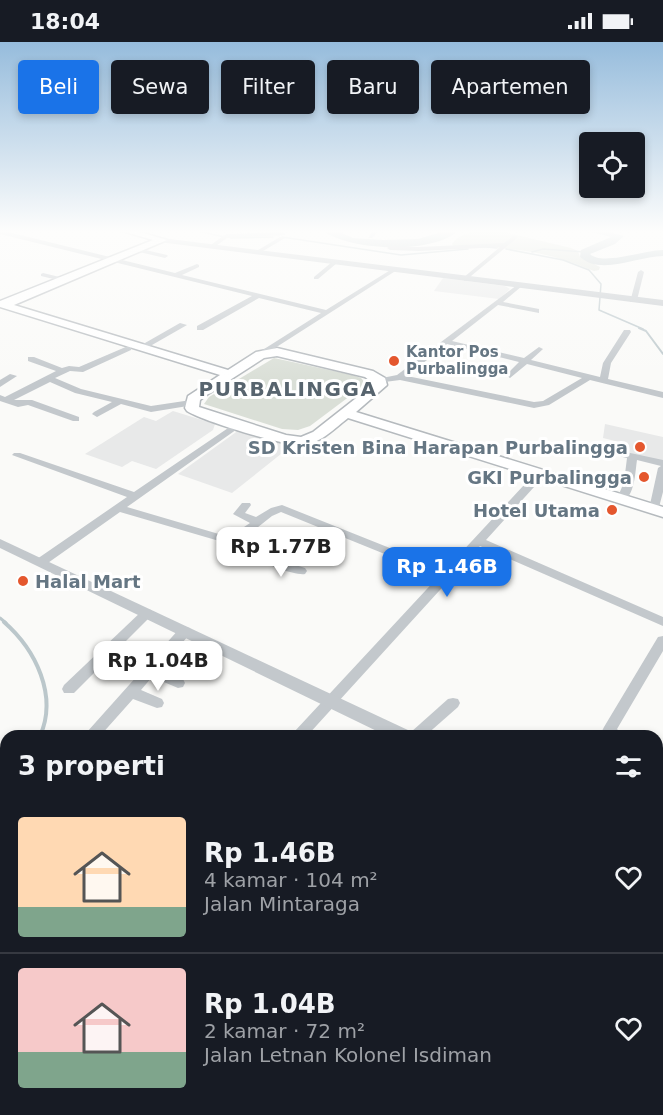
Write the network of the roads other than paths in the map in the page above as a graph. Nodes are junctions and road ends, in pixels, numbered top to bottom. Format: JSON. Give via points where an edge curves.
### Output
{"nodes":[{"id":1,"x":66,"y":280,"type":"edge"},
{"id":2,"x":197,"y":280,"type":"edge"},
{"id":3,"x":378,"y":280,"type":"edge"},
{"id":4,"x":473,"y":280,"type":"edge"},
{"id":5,"x":639,"y":280,"type":"edge"},
{"id":6,"x":519,"y":286,"type":"junction"},
{"id":7,"x":258,"y":295,"type":"junction"},
{"id":8,"x":633,"y":300,"type":"junction"},
{"id":9,"x":497,"y":303,"type":"junction"},
{"id":10,"x":663,"y":303,"type":"edge"},
{"id":11,"x":1,"y":306,"type":"edge"},
{"id":12,"x":536,"y":311,"type":"dead end"},
{"id":13,"x":326,"y":312,"type":"junction"},
{"id":14,"x":183,"y":325,"type":"dead end"},
{"id":15,"x":200,"y":328,"type":"dead end"},
{"id":16,"x":627,"y":332,"type":"dead end"},
{"id":17,"x":447,"y":342,"type":"junction"},
{"id":18,"x":142,"y":347,"type":"junction"},
{"id":19,"x":128,"y":348,"type":"junction"},
{"id":20,"x":539,"y":349,"type":"dead end"},
{"id":21,"x":264,"y":353,"type":"junction"},
{"id":22,"x":31,"y":359,"type":"dead end"},
{"id":23,"x":527,"y":361,"type":"junction"},
{"id":24,"x":63,"y":370,"type":"junction"},
{"id":25,"x":510,"y":375,"type":"dead end"},
{"id":26,"x":13,"y":376,"type":"dead end"},
{"id":27,"x":227,"y":376,"type":"junction"},
{"id":28,"x":400,"y":377,"type":"junction"},
{"id":29,"x":590,"y":377,"type":"junction"},
{"id":30,"x":49,"y":379,"type":"junction"},
{"id":31,"x":380,"y":381,"type":"junction"},
{"id":32,"x":603,"y":381,"type":"junction"},
{"id":33,"x":645,"y":381,"type":"dead end"},
{"id":34,"x":0,"y":384,"type":"edge"},
{"id":35,"x":640,"y":389,"type":"junction"},
{"id":36,"x":2,"y":395,"type":"edge"},
{"id":37,"x":663,"y":395,"type":"edge"},
{"id":38,"x":120,"y":400,"type":"junction"},
{"id":39,"x":191,"y":403,"type":"junction"},
{"id":40,"x":96,"y":414,"type":"dead end"},
{"id":41,"x":346,"y":414,"type":"junction"},
{"id":42,"x":76,"y":419,"type":"dead end"},
{"id":43,"x":237,"y":425,"type":"junction"},
{"id":44,"x":16,"y":455,"type":"dead end"},
{"id":45,"x":663,"y":465,"type":"edge"},
{"id":46,"x":540,"y":474,"type":"junction"},
{"id":47,"x":135,"y":496,"type":"junction"},
{"id":48,"x":622,"y":499,"type":"junction"},
{"id":49,"x":246,"y":505,"type":"dead end"},
{"id":50,"x":119,"y":508,"type":"junction"},
{"id":51,"x":659,"y":511,"type":"edge"},
{"id":52,"x":258,"y":522,"type":"junction"},
{"id":53,"x":292,"y":538,"type":"dead end"},
{"id":54,"x":234,"y":540,"type":"junction"},
{"id":55,"x":479,"y":541,"type":"junction"},
{"id":56,"x":0,"y":543,"type":"edge"},
{"id":57,"x":269,"y":560,"type":"junction"},
{"id":58,"x":41,"y":562,"type":"junction"},
{"id":59,"x":301,"y":571,"type":"dead end"},
{"id":60,"x":447,"y":575,"type":"junction"},
{"id":61,"x":147,"y":613,"type":"junction"},
{"id":62,"x":663,"y":621,"type":"edge"},
{"id":63,"x":185,"y":632,"type":"junction"},
{"id":64,"x":663,"y":640,"type":"edge"},
{"id":65,"x":150,"y":671,"type":"junction"},
{"id":66,"x":178,"y":683,"type":"dead end"},
{"id":67,"x":69,"y":689,"type":"dead end"},
{"id":68,"x":131,"y":692,"type":"junction"},
{"id":69,"x":332,"y":702,"type":"junction"},
{"id":70,"x":157,"y":703,"type":"dead end"},
{"id":71,"x":453,"y":704,"type":"dead end"},
{"id":72,"x":97,"y":730,"type":"edge"},
{"id":73,"x":305,"y":730,"type":"edge"},
{"id":74,"x":390,"y":730,"type":"edge"},
{"id":75,"x":423,"y":730,"type":"edge"},
{"id":76,"x":610,"y":730,"type":"edge"}],
"edges":[{"from":1,"to":11,"type":"main road"},
{"from":2,"to":7,"type":"street"},
{"from":3,"to":13,"type":"street"},
{"from":4,"to":6,"type":"street"},
{"from":5,"to":8,"type":"street"},
{"from":6,"to":8,"type":"street"},
{"from":6,"to":9,"type":"street"},
{"from":7,"to":13,"type":"street"},
{"from":7,"to":15,"type":"street"},
{"from":8,"to":10,"type":"street"},
{"from":9,"to":12,"type":"street"},
{"from":9,"to":17,"type":"street"},
{"from":11,"to":18,"type":"main road"},
{"from":11,"to":19,"type":"main road"},
{"from":13,"to":21,"type":"street"},
{"from":14,"to":18,"type":"street"},
{"from":16,"to":32,"type":"street","via":[[608,363]]},
{"from":17,"to":23,"type":"street"},
{"from":17,"to":28,"type":"street"},
{"from":18,"to":27,"type":"main road"},
{"from":19,"to":24,"type":"street","via":[[81,370]]},
{"from":19,"to":27,"type":"main road"},
{"from":20,"to":23,"type":"street"},
{"from":21,"to":27,"type":"main road"},
{"from":21,"to":31,"type":"main road","via":[[287,353]]},
{"from":22,"to":24,"type":"street"},
{"from":23,"to":25,"type":"street"},
{"from":23,"to":29,"type":"street"},
{"from":24,"to":30,"type":"street"},
{"from":26,"to":34,"type":"street"},
{"from":27,"to":39,"type":"main road"},
{"from":28,"to":29,"type":"street","via":[[534,405],[546,403]]},
{"from":28,"to":31,"type":"street"},
{"from":29,"to":32,"type":"street"},
{"from":30,"to":36,"type":"street"},
{"from":30,"to":38,"type":"street","via":[[78,391]]},
{"from":31,"to":41,"type":"main road","via":[[378,389]]},
{"from":32,"to":35,"type":"street"},
{"from":33,"to":35,"type":"street"},
{"from":35,"to":37,"type":"street"},
{"from":36,"to":42,"type":"street","via":[[19,404],[28,402]]},
{"from":38,"to":39,"type":"street","via":[[153,410]]},
{"from":38,"to":40,"type":"street"},
{"from":39,"to":43,"type":"main road","via":[[198,412]]},
{"from":41,"to":43,"type":"main road","via":[[303,441]]},
{"from":41,"to":46,"type":"main road"},
{"from":43,"to":47,"type":"street"},
{"from":44,"to":47,"type":"street"},
{"from":45,"to":48,"type":"street","via":[[626,455],[629,482]]},
{"from":45,"to":51,"type":"street"},
{"from":46,"to":48,"type":"main road"},
{"from":46,"to":55,"type":"street"},
{"from":47,"to":50,"type":"street"},
{"from":48,"to":51,"type":"main road"},
{"from":49,"to":52,"type":"street","via":[[238,514]]},
{"from":50,"to":54,"type":"street"},
{"from":50,"to":58,"type":"street"},
{"from":52,"to":54,"type":"street"},
{"from":52,"to":60,"type":"street","via":[[272,511],[285,509]]},
{"from":53,"to":57,"type":"street"},
{"from":54,"to":57,"type":"street","via":[[251,546],[254,553]]},
{"from":55,"to":60,"type":"street"},
{"from":55,"to":62,"type":"street"},
{"from":56,"to":58,"type":"street"},
{"from":57,"to":59,"type":"street"},
{"from":58,"to":61,"type":"street"},
{"from":60,"to":69,"type":"street"},
{"from":61,"to":63,"type":"street"},
{"from":61,"to":67,"type":"street"},
{"from":63,"to":65,"type":"street"},
{"from":63,"to":69,"type":"street"},
{"from":64,"to":76,"type":"street"},
{"from":65,"to":66,"type":"street"},
{"from":65,"to":68,"type":"street"},
{"from":68,"to":70,"type":"street"},
{"from":68,"to":72,"type":"street"},
{"from":69,"to":73,"type":"street"},
{"from":69,"to":74,"type":"street"},
{"from":71,"to":75,"type":"street"}]}
